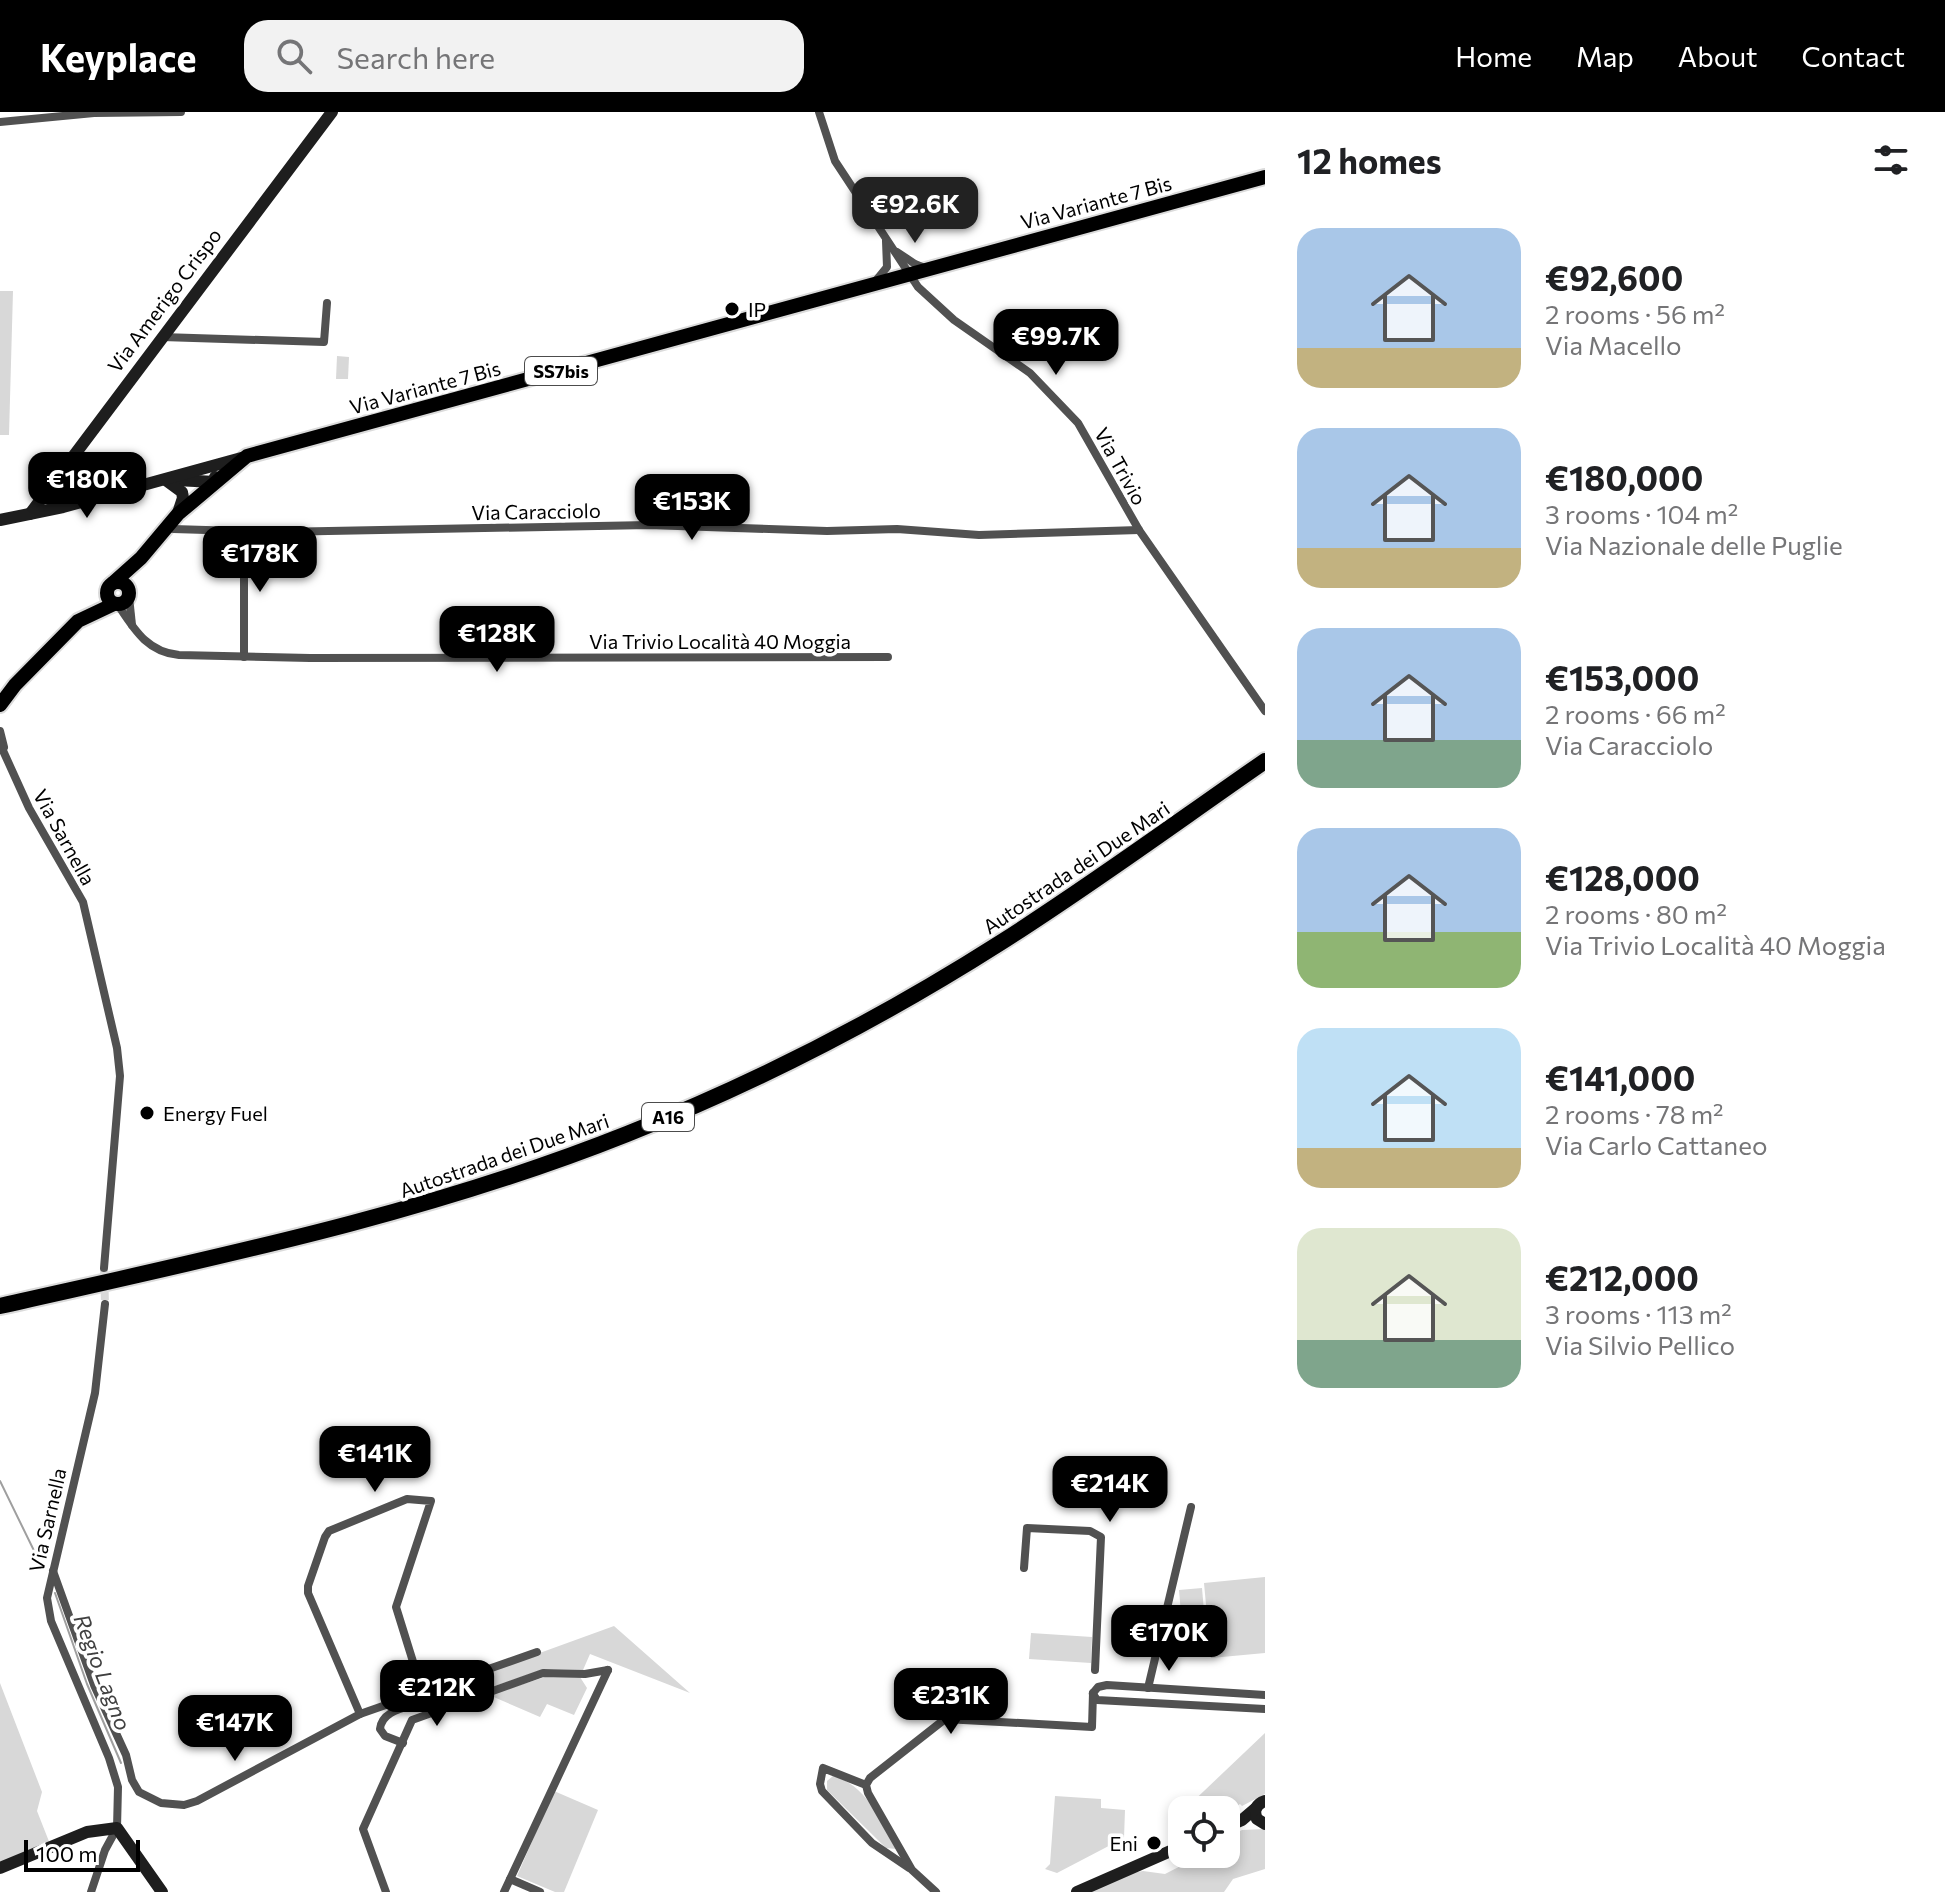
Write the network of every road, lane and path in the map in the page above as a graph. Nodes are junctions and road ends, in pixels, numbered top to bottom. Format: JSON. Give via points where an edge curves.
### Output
{"nodes":[{"id":1,"x":181,"y":112,"type":"edge"},
{"id":2,"x":332,"y":112,"type":"edge"},
{"id":3,"x":819,"y":112,"type":"edge"},
{"id":4,"x":94,"y":113,"type":"edge"},
{"id":5,"x":0,"y":122,"type":"edge"},
{"id":6,"x":1265,"y":177,"type":"edge"},
{"id":7,"x":888,"y":243,"type":"junction"},
{"id":8,"x":928,"y":269,"type":"junction"},
{"id":9,"x":909,"y":274,"type":"junction"},
{"id":10,"x":873,"y":284,"type":"junction"},
{"id":11,"x":327,"y":303,"type":"dead end"},
{"id":12,"x":161,"y":337,"type":"junction"},
{"id":13,"x":247,"y":456,"type":"junction"},
{"id":14,"x":205,"y":468,"type":"junction"},
{"id":15,"x":164,"y":480,"type":"junction"},
{"id":16,"x":216,"y":482,"type":"junction"},
{"id":17,"x":30,"y":514,"type":"junction"},
{"id":18,"x":0,"y":520,"type":"edge"},
{"id":19,"x":175,"y":522,"type":"junction"},
{"id":20,"x":1139,"y":530,"type":"junction"},
{"id":21,"x":244,"y":532,"type":"junction"},
{"id":22,"x":141,"y":558,"type":"junction"},
{"id":23,"x":111,"y":585,"type":"junction"},
{"id":24,"x":123,"y":600,"type":"junction"},
{"id":25,"x":86,"y":615,"type":"junction"},
{"id":26,"x":132,"y":626,"type":"junction"},
{"id":27,"x":244,"y":657,"type":"junction"},
{"id":28,"x":888,"y":657,"type":"dead end"},
{"id":29,"x":15,"y":685,"type":"junction"},
{"id":30,"x":0,"y":698,"type":"edge"},
{"id":31,"x":0,"y":705,"type":"edge"},
{"id":32,"x":1265,"y":711,"type":"edge"},
{"id":33,"x":0,"y":731,"type":"edge"},
{"id":34,"x":0,"y":744,"type":"edge"},
{"id":35,"x":6,"y":755,"type":"junction"},
{"id":36,"x":1265,"y":761,"type":"edge"},
{"id":37,"x":1265,"y":774,"type":"edge"},
{"id":38,"x":104,"y":1268,"type":"tunnel mouth"},
{"id":39,"x":105,"y":1304,"type":"tunnel mouth"},
{"id":40,"x":0,"y":1306,"type":"edge"},
{"id":41,"x":0,"y":1317,"type":"edge"},
{"id":42,"x":1191,"y":1507,"type":"dead end"},
{"id":43,"x":1024,"y":1568,"type":"dead end"},
{"id":44,"x":53,"y":1571,"type":"junction"},
{"id":45,"x":537,"y":1652,"type":"dead end"},
{"id":46,"x":1095,"y":1670,"type":"dead end"},
{"id":47,"x":1148,"y":1688,"type":"junction"},
{"id":48,"x":424,"y":1692,"type":"junction"},
{"id":49,"x":1093,"y":1693,"type":"junction"},
{"id":50,"x":1265,"y":1695,"type":"edge"},
{"id":51,"x":1265,"y":1709,"type":"edge"},
{"id":52,"x":360,"y":1714,"type":"junction"},
{"id":53,"x":403,"y":1743,"type":"junction"},
{"id":54,"x":128,"y":1768,"type":"junction"},
{"id":55,"x":114,"y":1772,"type":"junction"},
{"id":56,"x":866,"y":1785,"type":"junction"},
{"id":57,"x":1260,"y":1804,"type":"edge"},
{"id":58,"x":1242,"y":1820,"type":"joint"},
{"id":59,"x":1262,"y":1823,"type":"edge"},
{"id":60,"x":117,"y":1828,"type":"junction"},
{"id":61,"x":1168,"y":1852,"type":"edge"},
{"id":62,"x":0,"y":1868,"type":"edge"},
{"id":63,"x":912,"y":1870,"type":"junction"},
{"id":64,"x":510,"y":1879,"type":"junction"},
{"id":65,"x":91,"y":1892,"type":"edge"},
{"id":66,"x":162,"y":1892,"type":"edge"},
{"id":67,"x":386,"y":1892,"type":"edge"},
{"id":68,"x":504,"y":1892,"type":"edge"},
{"id":69,"x":540,"y":1892,"type":"edge"},
{"id":70,"x":936,"y":1892,"type":"edge"},
{"id":71,"x":1077,"y":1892,"type":"edge"}],
"edges":[{"from":1,"to":4,"type":"street"},
{"from":2,"to":12,"type":"street","name":"Via Amerigo Crispo"},
{"from":3,"to":7,"type":"street","name":"Via Trivio","via":[[835,161]]},
{"from":4,"to":5,"type":"street"},
{"from":6,"to":8,"type":"main road","name":"Via Variante 7 Bis","number":"SS7bis"},
{"from":7,"to":8,"type":"street"},
{"from":7,"to":9,"type":"street","name":"Via Trivio"},
{"from":7,"to":10,"type":"street","via":[[887,267]]},
{"from":8,"to":9,"type":"main road","name":"Via Variante 7 Bis","number":"SS7bis"},
{"from":9,"to":10,"type":"main road","name":"Via Variante 7 Bis","number":"SS7bis"},
{"from":9,"to":20,"type":"street","name":"Via Trivio","via":[[954,320],[1030,373],[1078,423]]},
{"from":10,"to":13,"type":"main road","name":"Via Variante 7 Bis","number":"SS7bis"},
{"from":11,"to":12,"type":"street","via":[[324,342]]},
{"from":12,"to":17,"type":"street","name":"Via Amerigo Crispo"},
{"from":13,"to":14,"type":"street"},
{"from":13,"to":16,"type":"main road","name":"Via Variante 7 Bis","number":"SS7bis"},
{"from":14,"to":15,"type":"street"},
{"from":14,"to":16,"type":"street"},
{"from":15,"to":16,"type":"street"},
{"from":15,"to":17,"type":"street"},
{"from":15,"to":19,"type":"street","via":[[182,492]]},
{"from":16,"to":19,"type":"main road","name":"Via Variante 7 Bis","number":"SS7bis"},
{"from":17,"to":18,"type":"street"},
{"from":19,"to":21,"type":"street","name":"Via Caracciolo"},
{"from":19,"to":22,"type":"main road","name":"Via Variante 7 Bis","number":"SS7bis"},
{"from":20,"to":21,"type":"street","name":"Via Caracciolo","via":[[979,535],[649,525]]},
{"from":20,"to":32,"type":"street","name":"Via Trivio"},
{"from":21,"to":27,"type":"street"},
{"from":22,"to":23,"type":"main road","name":"Via Variante 7 Bis","number":"SS7bis"},
{"from":22,"to":24,"type":"main road","name":"Via Variante 7 Bis","number":"SS7bis"},
{"from":23,"to":24,"type":"main road","via":[[108,599]]},
{"from":23,"to":24,"type":"main road","via":[[124,583]]},
{"from":23,"to":25,"type":"main road","name":"Via Variante 7 Bis","number":"SS7bis"},
{"from":24,"to":25,"type":"main road","name":"Via Variante 7 Bis","number":"SS7bis"},
{"from":24,"to":26,"type":"street","name":"Via Trivio Località 40 Moggia"},
{"from":24,"to":26,"type":"street"},
{"from":25,"to":29,"type":"main road","name":"Via Variante 7 Bis","number":"SS7bis"},
{"from":26,"to":27,"type":"street","name":"Via Trivio Località 40 Moggia","via":[[151,647],[167,654]]},
{"from":27,"to":28,"type":"street","name":"Via Trivio Località 40 Moggia"},
{"from":29,"to":30,"type":"main road","name":"Via Variante 7 Bis","number":"SS7bis"},
{"from":29,"to":31,"type":"main road","name":"Via Variante 7 Bis","number":"SS7bis"},
{"from":33,"to":35,"type":"street"},
{"from":34,"to":35,"type":"street"},
{"from":35,"to":38,"type":"street","name":"Via Sarnella","via":[[29,808],[83,902],[117,1048],[120,1076]]},
{"from":36,"to":40,"type":"highway","name":"Autostrada dei Due Mari","number":"A16","via":[[940,980],[819,1047],[693,1106],[551,1163],[391,1214]]},
{"from":37,"to":41,"type":"highway","name":"Autostrada dei Due Mari","number":"A16","via":[[945,989],[823,1056],[697,1116],[514,1187],[367,1232]]},
{"from":39,"to":44,"type":"street","name":"Via Sarnella","via":[[95,1393]]},
{"from":42,"to":47,"type":"street"},
{"from":43,"to":46,"type":"street","via":[[1027,1528],[1090,1531],[1101,1537]]},
{"from":44,"to":54,"type":"street"},
{"from":44,"to":55,"type":"street","name":"Via Sarnella","via":[[47,1598],[51,1621]]},
{"from":45,"to":48,"type":"street"},
{"from":47,"to":49,"type":"street","via":[[1107,1685]]},
{"from":47,"to":50,"type":"street"},
{"from":48,"to":52,"type":"street"},
{"from":48,"to":52,"type":"street","via":[[396,1607],[431,1501],[407,1499],[329,1531],[308,1586]]},
{"from":48,"to":53,"type":"street","via":[[422,1702],[381,1720],[385,1736]]},
{"from":49,"to":51,"type":"street","via":[[1097,1700]]},
{"from":49,"to":56,"type":"street","via":[[1092,1727],[945,1719]]},
{"from":52,"to":54,"type":"street","via":[[184,1805],[161,1803],[139,1792]]},
{"from":53,"to":64,"type":"street","via":[[412,1720],[543,1673],[608,1670]]},
{"from":53,"to":67,"type":"street","via":[[363,1829]]},
{"from":54,"to":55,"type":"street"},
{"from":55,"to":60,"type":"street","name":"Via Sarnella"},
{"from":56,"to":63,"type":"street"},
{"from":56,"to":63,"type":"street","via":[[823,1768],[822,1791],[872,1843]]},
{"from":57,"to":58,"type":"street"},
{"from":57,"to":59,"type":"street","via":[[1255,1816]]},
{"from":58,"to":59,"type":"street"},
{"from":60,"to":62,"type":"street","via":[[87,1832]]},
{"from":60,"to":65,"type":"street"},
{"from":60,"to":66,"type":"street"},
{"from":61,"to":71,"type":"street"},
{"from":63,"to":70,"type":"street"},
{"from":64,"to":68,"type":"street"},
{"from":64,"to":69,"type":"street"}]}
